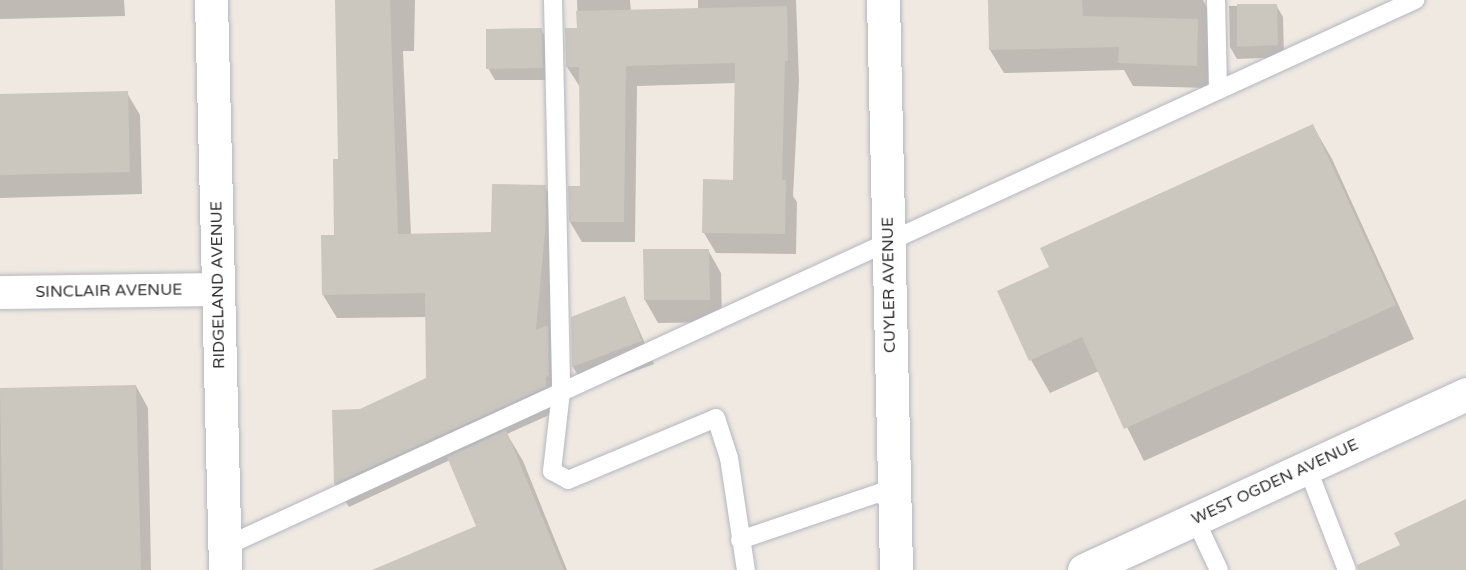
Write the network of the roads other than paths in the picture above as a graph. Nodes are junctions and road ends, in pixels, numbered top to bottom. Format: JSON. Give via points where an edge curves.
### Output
{"nodes":[{"id":1,"x":211,"y":0,"type":"edge"},
{"id":2,"x":553,"y":0,"type":"edge"},
{"id":3,"x":883,"y":0,"type":"edge"},
{"id":4,"x":1216,"y":0,"type":"edge"},
{"id":5,"x":1415,"y":0,"type":"edge"},
{"id":6,"x":1218,"y":90,"type":"junction"},
{"id":7,"x":888,"y":239,"type":"junction"},
{"id":8,"x":218,"y":289,"type":"junction"},
{"id":9,"x":0,"y":292,"type":"edge"},
{"id":10,"x":561,"y":392,"type":"junction"},
{"id":11,"x":1466,"y":394,"type":"edge"},
{"id":12,"x":1307,"y":467,"type":"junction"},
{"id":13,"x":894,"y":488,"type":"junction"},
{"id":14,"x":1195,"y":519,"type":"junction"},
{"id":15,"x":740,"y":540,"type":"junction"},
{"id":16,"x":224,"y":558,"type":"edge"},
{"id":17,"x":746,"y":570,"type":"edge"},
{"id":18,"x":896,"y":570,"type":"edge"},
{"id":19,"x":1084,"y":570,"type":"edge"},
{"id":20,"x":1219,"y":570,"type":"edge"},
{"id":21,"x":1347,"y":570,"type":"edge"}],
"edges":[{"from":1,"to":8,"type":"street","name":"RIDGELAND AVENUE"},
{"from":2,"to":10,"type":"lane"},
{"from":3,"to":7,"type":"street","name":"CUYLER AVENUE"},
{"from":4,"to":6,"type":"lane"},
{"from":5,"to":6,"type":"lane"},
{"from":6,"to":7,"type":"lane"},
{"from":7,"to":10,"type":"lane"},
{"from":7,"to":13,"type":"street","name":"CUYLER AVENUE"},
{"from":8,"to":9,"type":"street","name":"SINCLAIR AVENUE"},
{"from":8,"to":16,"type":"street","name":"RIDGELAND AVENUE"},
{"from":10,"to":15,"type":"lane","via":[[552,471],[568,480],[716,418],[729,458]]},
{"from":10,"to":16,"type":"lane"},
{"from":11,"to":12,"type":"street","name":"WEST OGDEN AVENUE"},
{"from":12,"to":14,"type":"street","name":"WEST OGDEN AVENUE"},
{"from":12,"to":21,"type":"lane"},
{"from":13,"to":15,"type":"lane"},
{"from":13,"to":18,"type":"street","name":"CUYLER AVENUE"},
{"from":14,"to":19,"type":"street","name":"WEST OGDEN AVENUE"},
{"from":14,"to":20,"type":"lane"},
{"from":15,"to":17,"type":"lane"}]}
